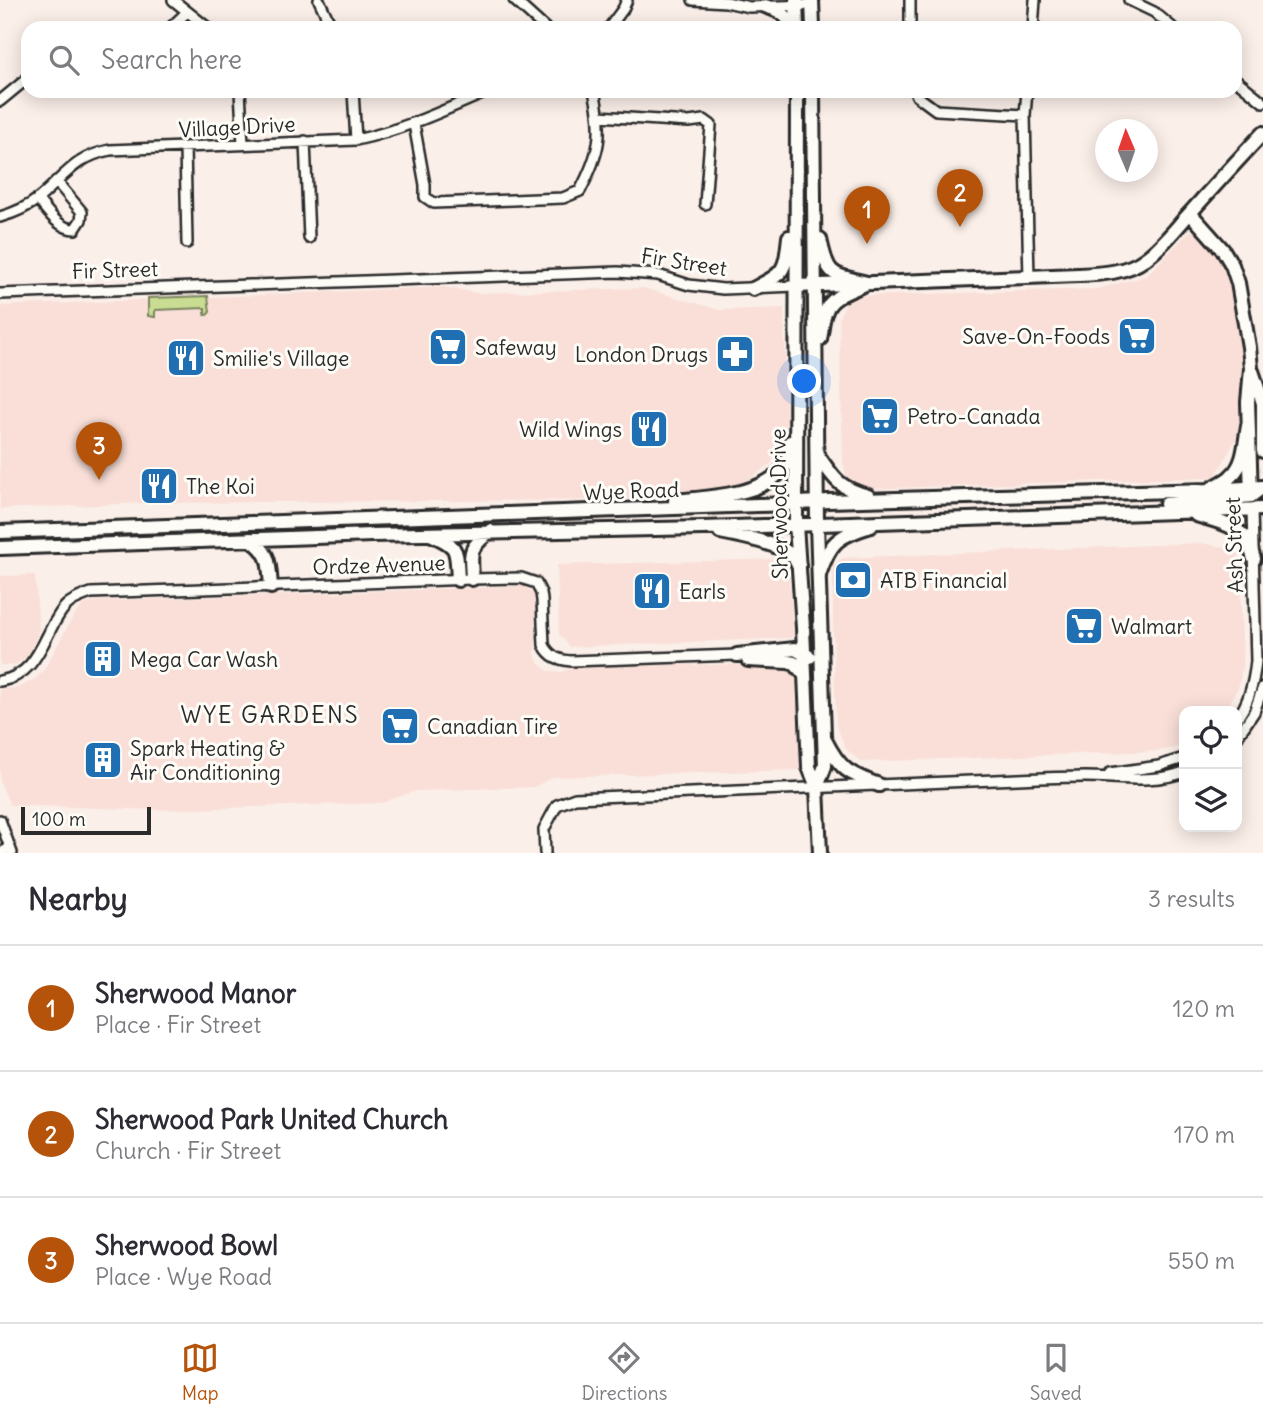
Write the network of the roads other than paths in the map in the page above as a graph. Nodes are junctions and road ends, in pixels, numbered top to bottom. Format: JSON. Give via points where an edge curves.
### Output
{"nodes":[{"id":1,"x":173,"y":0,"type":"edge"},
{"id":2,"x":320,"y":0,"type":"edge"},
{"id":3,"x":514,"y":0,"type":"edge"},
{"id":4,"x":627,"y":0,"type":"edge"},
{"id":5,"x":693,"y":0,"type":"edge"},
{"id":6,"x":910,"y":0,"type":"edge"},
{"id":7,"x":1035,"y":0,"type":"edge"},
{"id":8,"x":1129,"y":0,"type":"edge"},
{"id":9,"x":729,"y":1,"type":"edge"},
{"id":10,"x":796,"y":3,"type":"edge"},
{"id":11,"x":812,"y":3,"type":"edge"},
{"id":12,"x":765,"y":6,"type":"junction"},
{"id":13,"x":187,"y":12,"type":"junction"},
{"id":14,"x":177,"y":21,"type":"edge"},
{"id":15,"x":199,"y":21,"type":"edge"},
{"id":16,"x":329,"y":21,"type":"edge"},
{"id":17,"x":537,"y":21,"type":"edge"},
{"id":18,"x":614,"y":21,"type":"edge"},
{"id":19,"x":789,"y":21,"type":"edge"},
{"id":20,"x":795,"y":21,"type":"edge"},
{"id":21,"x":813,"y":21,"type":"edge"},
{"id":22,"x":909,"y":21,"type":"edge"},
{"id":23,"x":1033,"y":21,"type":"edge"},
{"id":24,"x":1165,"y":21,"type":"edge"},
{"id":25,"x":21,"y":84,"type":"edge"},
{"id":26,"x":1242,"y":85,"type":"edge"},
{"id":27,"x":240,"y":98,"type":"edge"},
{"id":28,"x":354,"y":98,"type":"edge"},
{"id":29,"x":473,"y":98,"type":"edge"},
{"id":30,"x":595,"y":98,"type":"edge"},
{"id":31,"x":796,"y":98,"type":"edge"},
{"id":32,"x":813,"y":98,"type":"edge"},
{"id":33,"x":920,"y":98,"type":"edge"},
{"id":34,"x":1026,"y":98,"type":"edge"},
{"id":35,"x":0,"y":101,"type":"edge"},
{"id":36,"x":1263,"y":102,"type":"edge"},
{"id":37,"x":1025,"y":115,"type":"junction"},
{"id":38,"x":599,"y":116,"type":"junction"},
{"id":39,"x":414,"y":124,"type":"junction"},
{"id":40,"x":1263,"y":133,"type":"edge"},
{"id":41,"x":356,"y":140,"type":"junction"},
{"id":42,"x":305,"y":141,"type":"junction"},
{"id":43,"x":243,"y":144,"type":"junction"},
{"id":44,"x":185,"y":147,"type":"junction"},
{"id":45,"x":57,"y":181,"type":"junction"},
{"id":46,"x":796,"y":188,"type":"junction"},
{"id":47,"x":37,"y":199,"type":"junction"},
{"id":48,"x":705,"y":204,"type":"dead end"},
{"id":49,"x":815,"y":212,"type":"junction"},
{"id":50,"x":1190,"y":213,"type":"junction"},
{"id":51,"x":0,"y":217,"type":"edge"},
{"id":52,"x":309,"y":238,"type":"dead end"},
{"id":53,"x":187,"y":243,"type":"dead end"},
{"id":54,"x":1029,"y":278,"type":"junction"},
{"id":55,"x":867,"y":283,"type":"junction"},
{"id":56,"x":814,"y":285,"type":"junction"},
{"id":57,"x":796,"y":286,"type":"junction"},
{"id":58,"x":753,"y":289,"type":"junction"},
{"id":59,"x":0,"y":294,"type":"edge"},
{"id":60,"x":816,"y":361,"type":"junction"},
{"id":61,"x":1251,"y":368,"type":"junction"},
{"id":62,"x":797,"y":372,"type":"junction"},
{"id":63,"x":1248,"y":402,"type":"junction"},
{"id":64,"x":1263,"y":403,"type":"edge"},
{"id":65,"x":1248,"y":426,"type":"junction"},
{"id":66,"x":1263,"y":449,"type":"edge"},
{"id":67,"x":816,"y":454,"type":"junction"},
{"id":68,"x":1209,"y":490,"type":"junction"},
{"id":69,"x":1256,"y":498,"type":"edge"},
{"id":70,"x":879,"y":499,"type":"junction"},
{"id":71,"x":817,"y":501,"type":"junction"},
{"id":72,"x":796,"y":504,"type":"junction"},
{"id":73,"x":614,"y":510,"type":"junction"},
{"id":74,"x":1186,"y":512,"type":"junction"},
{"id":75,"x":1117,"y":514,"type":"junction"},
{"id":76,"x":889,"y":522,"type":"junction"},
{"id":77,"x":817,"y":523,"type":"junction"},
{"id":78,"x":796,"y":525,"type":"junction"},
{"id":79,"x":703,"y":528,"type":"junction"},
{"id":80,"x":490,"y":531,"type":"junction"},
{"id":81,"x":0,"y":532,"type":"edge"},
{"id":82,"x":426,"y":533,"type":"junction"},
{"id":83,"x":250,"y":539,"type":"junction"},
{"id":84,"x":0,"y":548,"type":"edge"},
{"id":85,"x":1254,"y":559,"type":"junction"},
{"id":86,"x":799,"y":566,"type":"junction"},
{"id":87,"x":819,"y":575,"type":"junction"},
{"id":88,"x":465,"y":580,"type":"junction"},
{"id":89,"x":271,"y":587,"type":"junction"},
{"id":90,"x":804,"y":653,"type":"junction"},
{"id":91,"x":737,"y":655,"type":"junction"},
{"id":92,"x":805,"y":675,"type":"junction"},
{"id":93,"x":0,"y":681,"type":"edge"},
{"id":94,"x":1263,"y":687,"type":"edge"},
{"id":95,"x":1242,"y":709,"type":"edge"},
{"id":96,"x":823,"y":711,"type":"junction"},
{"id":97,"x":1242,"y":730,"type":"edge"},
{"id":98,"x":824,"y":739,"type":"junction"},
{"id":99,"x":1179,"y":760,"type":"edge"},
{"id":100,"x":1179,"y":774,"type":"edge"},
{"id":101,"x":1084,"y":777,"type":"junction"},
{"id":102,"x":879,"y":785,"type":"junction"},
{"id":103,"x":817,"y":788,"type":"junction"},
{"id":104,"x":0,"y":820,"type":"edge"},
{"id":105,"x":11,"y":851,"type":"edge"},
{"id":106,"x":0,"y":853,"type":"edge"},
{"id":107,"x":545,"y":853,"type":"edge"},
{"id":108,"x":820,"y":853,"type":"edge"}],
"edges":[{"from":1,"to":13,"type":"street"},
{"from":2,"to":16,"type":"street"},
{"from":3,"to":17,"type":"street"},
{"from":4,"to":18,"type":"street"},
{"from":5,"to":9,"type":"street"},
{"from":6,"to":22,"type":"street"},
{"from":7,"to":23,"type":"street"},
{"from":8,"to":24,"type":"street"},
{"from":9,"to":12,"type":"street"},
{"from":10,"to":11,"type":"street"},
{"from":10,"to":12,"type":"street"},
{"from":10,"to":20,"type":"main road"},
{"from":11,"to":21,"type":"main road"},
{"from":12,"to":19,"type":"main road"},
{"from":13,"to":14,"type":"street"},
{"from":13,"to":15,"type":"street"},
{"from":25,"to":35,"type":"street"},
{"from":26,"to":36,"type":"street"},
{"from":27,"to":43,"type":"street"},
{"from":28,"to":41,"type":"street"},
{"from":29,"to":39,"type":"street","name":"Village Drive"},
{"from":30,"to":38,"type":"street"},
{"from":31,"to":46,"type":"main road","name":"Sherwood Drive"},
{"from":32,"to":49,"type":"main road","name":"Sherwood Drive"},
{"from":33,"to":37,"type":"street","via":[[936,110]]},
{"from":34,"to":37,"type":"street"},
{"from":37,"to":54,"type":"street"},
{"from":38,"to":39,"type":"street","via":[[600,137],[591,172],[580,191],[563,198],[435,203],[425,197]]},
{"from":38,"to":48,"type":"street","via":[[704,120],[712,125]]},
{"from":39,"to":41,"type":"street","name":"Village Drive"},
{"from":40,"to":50,"type":"main road","name":"Fir Street"},
{"from":41,"to":42,"type":"street","name":"Village Drive"},
{"from":42,"to":43,"type":"street","name":"Village Drive"},
{"from":42,"to":52,"type":"street"},
{"from":43,"to":44,"type":"street","name":"Village Drive"},
{"from":44,"to":45,"type":"street","name":"Village Drive","via":[[94,153]]},
{"from":44,"to":53,"type":"street"},
{"from":45,"to":47,"type":"street","name":"Village Drive"},
{"from":45,"to":47,"type":"street","via":[[82,212],[75,229],[62,226]]},
{"from":46,"to":57,"type":"main road","name":"Sherwood Drive"},
{"from":46,"to":58,"type":"main road","via":[[783,269]]},
{"from":47,"to":51,"type":"street","name":"Village Drive"},
{"from":49,"to":55,"type":"main road","via":[[830,270]]},
{"from":49,"to":56,"type":"main road","name":"Sherwood Drive"},
{"from":50,"to":54,"type":"main road","name":"Fir Street","via":[[1144,261],[1097,274]]},
{"from":50,"to":61,"type":"main road","name":"Ash Street","via":[[1232,265]]},
{"from":54,"to":55,"type":"main road","name":"Fir Street"},
{"from":55,"to":56,"type":"main road","name":"Fir Street"},
{"from":55,"to":60,"type":"main road","via":[[827,306]]},
{"from":56,"to":57,"type":"main road","name":"Fir Street"},
{"from":56,"to":60,"type":"main road","name":"Sherwood Drive"},
{"from":57,"to":58,"type":"street","name":"Fir Street"},
{"from":57,"to":62,"type":"main road","name":"Sherwood Drive"},
{"from":58,"to":59,"type":"street","name":"Fir Street","via":[[710,288],[658,275],[618,272]]},
{"from":60,"to":67,"type":"main road","name":"Sherwood Drive"},
{"from":61,"to":63,"type":"main road","name":"Ash Street"},
{"from":61,"to":64,"type":"main road","name":"Ash Street"},
{"from":62,"to":72,"type":"main road","name":"Sherwood Drive"},
{"from":62,"to":73,"type":"main road","via":[[788,458],[772,479],[744,491]]},
{"from":63,"to":64,"type":"main road"},
{"from":63,"to":65,"type":"main road","name":"Ash Street"},
{"from":64,"to":66,"type":"main road","name":"Ash Street"},
{"from":65,"to":68,"type":"main road","via":[[1235,472]]},
{"from":65,"to":69,"type":"main road","name":"Ash Street"},
{"from":67,"to":70,"type":"main road","via":[[842,486]]},
{"from":67,"to":71,"type":"main road","name":"Sherwood Drive"},
{"from":68,"to":69,"type":"main road","name":"Wye Road"},
{"from":68,"to":70,"type":"main road","name":"Wye Road"},
{"from":69,"to":74,"type":"main road","name":"Wye Road"},
{"from":69,"to":75,"type":"main road","via":[[1127,507]]},
{"from":69,"to":85,"type":"street","name":"Ash Street"},
{"from":70,"to":71,"type":"main road","name":"Wye Road"},
{"from":71,"to":72,"type":"main road","name":"Wye Road"},
{"from":71,"to":77,"type":"main road","name":"Sherwood Drive"},
{"from":72,"to":73,"type":"main road","name":"Wye Road"},
{"from":72,"to":78,"type":"main road","name":"Sherwood Drive"},
{"from":73,"to":81,"type":"main road","name":"Wye Road"},
{"from":74,"to":75,"type":"main road","name":"Wye Road"},
{"from":74,"to":85,"type":"main road","via":[[1235,529],[1248,542]]},
{"from":75,"to":76,"type":"main road","name":"Wye Road"},
{"from":76,"to":77,"type":"main road","name":"Wye Road"},
{"from":76,"to":87,"type":"main road","via":[[840,538],[830,548]]},
{"from":77,"to":78,"type":"main road","name":"Wye Road"},
{"from":77,"to":87,"type":"main road","name":"Sherwood Drive"},
{"from":78,"to":79,"type":"main road","name":"Wye Road"},
{"from":78,"to":86,"type":"main road","name":"Sherwood Drive"},
{"from":79,"to":80,"type":"main road","name":"Wye Road"},
{"from":79,"to":86,"type":"main road","via":[[770,545],[792,555]]},
{"from":80,"to":82,"type":"main road","name":"Wye Road"},
{"from":80,"to":88,"type":"main road","via":[[473,548]]},
{"from":82,"to":83,"type":"main road","name":"Wye Road"},
{"from":82,"to":88,"type":"main road","via":[[454,548]]},
{"from":83,"to":84,"type":"main road","name":"Wye Road"},
{"from":83,"to":89,"type":"main road","via":[[268,556]]},
{"from":85,"to":95,"type":"street","name":"Ash Street","via":[[1256,661],[1254,681]]},
{"from":86,"to":90,"type":"main road","name":"Sherwood Drive"},
{"from":87,"to":96,"type":"main road","name":"Sherwood Drive"},
{"from":88,"to":89,"type":"street","name":"Ordze Avenue"},
{"from":88,"to":91,"type":"street","name":"Ordze Avenue","via":[[521,578],[536,583],[542,600],[544,645],[560,660]]},
{"from":89,"to":93,"type":"street","name":"Ordze Avenue","via":[[92,593],[60,612],[27,669]]},
{"from":90,"to":91,"type":"main road","via":[[795,649]]},
{"from":90,"to":92,"type":"main road","name":"Sherwood Drive"},
{"from":90,"to":96,"type":"main road","via":[[810,657],[815,699]]},
{"from":91,"to":92,"type":"main road","via":[[751,661],[794,663]]},
{"from":92,"to":103,"type":"main road","name":"Sherwood Drive","via":[[809,766]]},
{"from":94,"to":97,"type":"street"},
{"from":96,"to":98,"type":"main road","name":"Sherwood Drive"},
{"from":98,"to":102,"type":"main road","via":[[848,772]]},
{"from":98,"to":103,"type":"main road","name":"Sherwood Drive","via":[[825,766]]},
{"from":99,"to":101,"type":"street"},
{"from":100,"to":101,"type":"street","via":[[1151,779]]},
{"from":101,"to":102,"type":"street"},
{"from":102,"to":103,"type":"street"},
{"from":103,"to":107,"type":"street","via":[[575,798],[557,805],[544,829]]},
{"from":103,"to":108,"type":"main road","name":"Sherwood Drive"},
{"from":104,"to":105,"type":"street"},
{"from":105,"to":106,"type":"street"}]}
